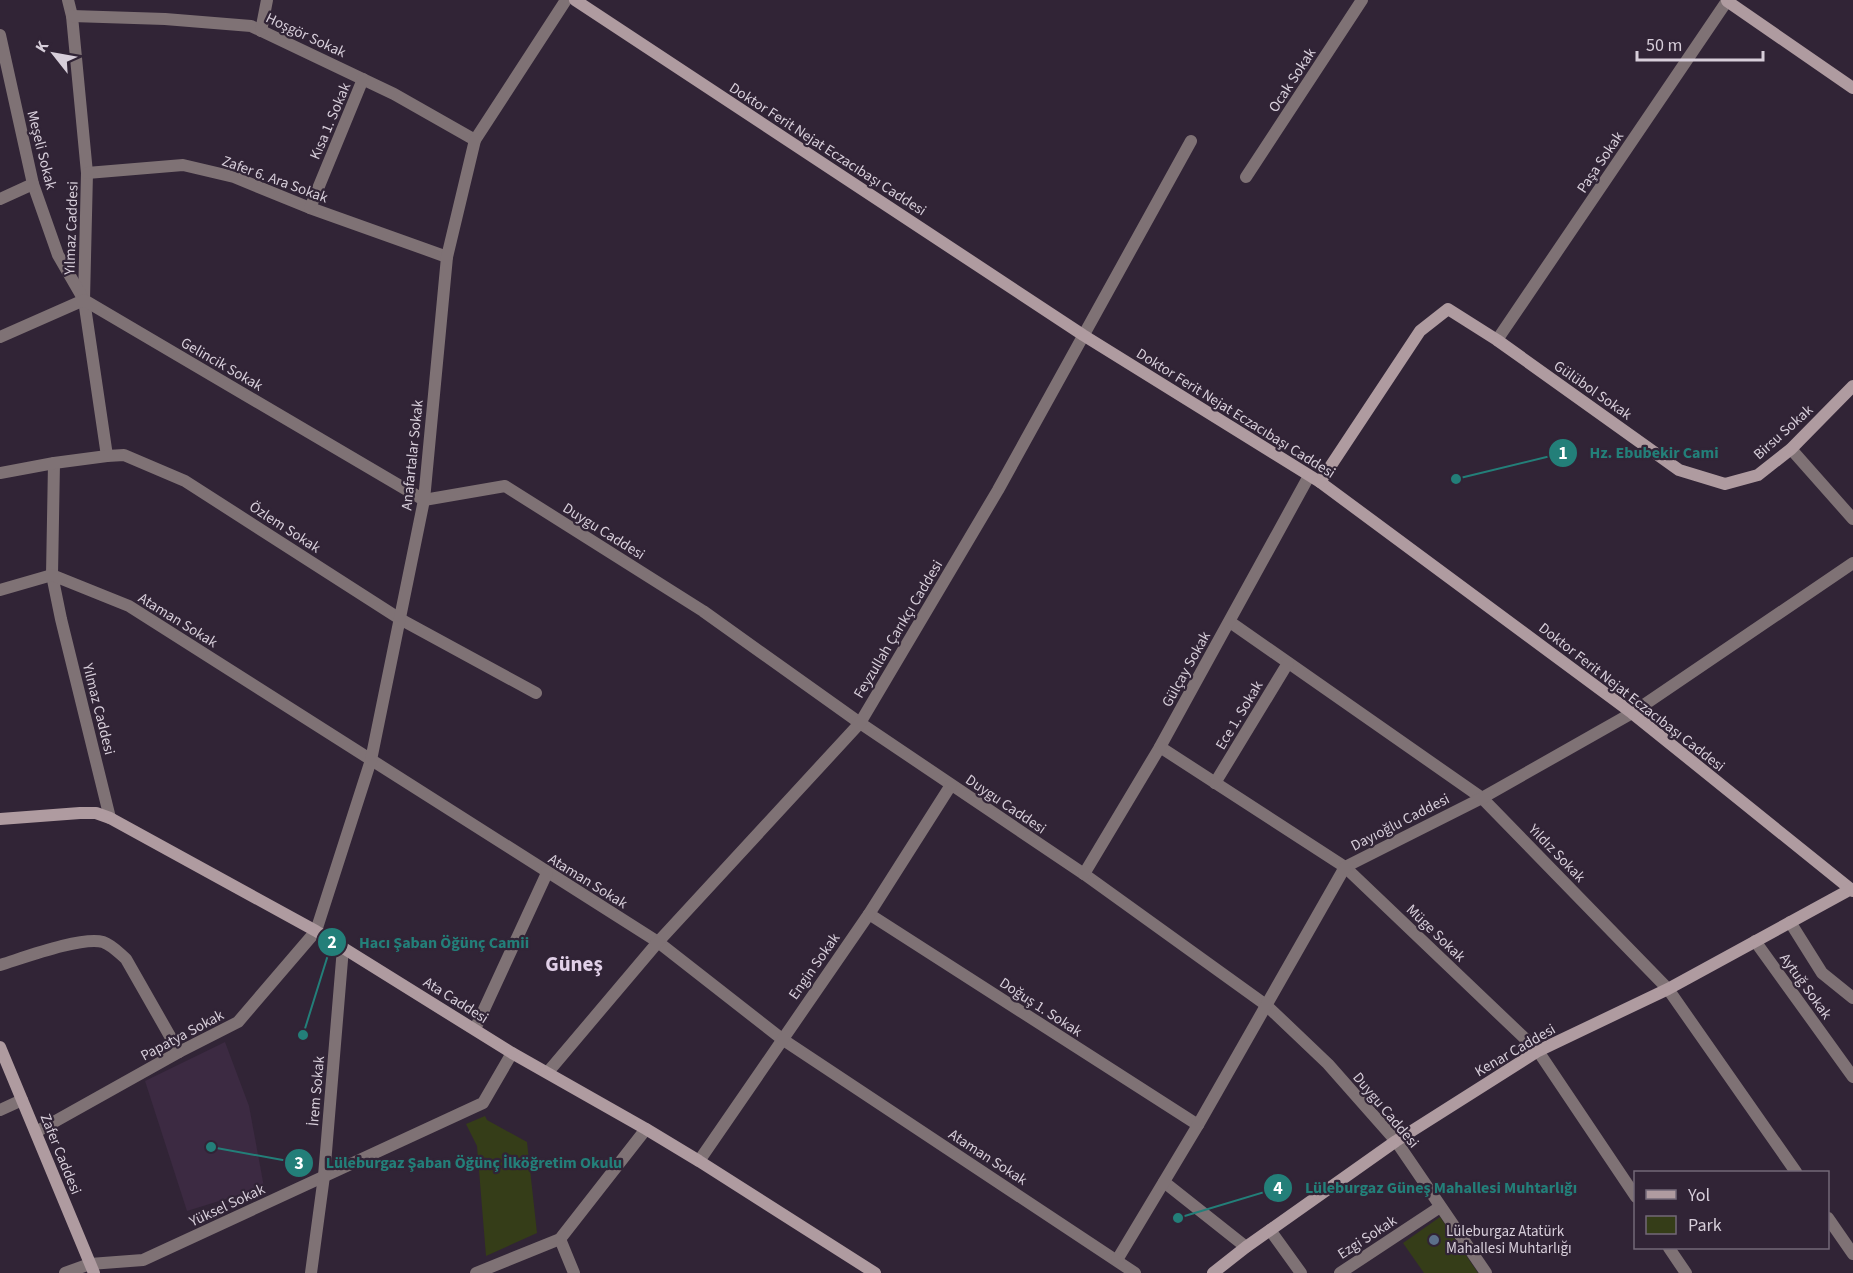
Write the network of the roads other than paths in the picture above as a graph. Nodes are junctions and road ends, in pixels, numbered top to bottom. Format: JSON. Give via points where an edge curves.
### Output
{"nodes":[{"id":1,"x":68,"y":0,"type":"edge"},
{"id":2,"x":267,"y":0,"type":"edge"},
{"id":3,"x":566,"y":0,"type":"edge"},
{"id":4,"x":575,"y":0,"type":"edge"},
{"id":5,"x":1362,"y":0,"type":"edge"},
{"id":6,"x":1726,"y":2,"type":"joint"},
{"id":7,"x":72,"y":16,"type":"junction"},
{"id":8,"x":261,"y":31,"type":"junction"},
{"id":9,"x":0,"y":35,"type":"edge"},
{"id":10,"x":2,"y":55,"type":"edge"},
{"id":11,"x":363,"y":79,"type":"junction"},
{"id":12,"x":1853,"y":88,"type":"edge"},
{"id":13,"x":475,"y":140,"type":"junction"},
{"id":14,"x":1191,"y":141,"type":"dead end"},
{"id":15,"x":87,"y":173,"type":"junction"},
{"id":16,"x":1246,"y":177,"type":"dead end"},
{"id":17,"x":33,"y":184,"type":"junction"},
{"id":18,"x":0,"y":200,"type":"edge"},
{"id":19,"x":310,"y":208,"type":"junction"},
{"id":20,"x":447,"y":257,"type":"junction"},
{"id":21,"x":84,"y":300,"type":"junction"},
{"id":22,"x":1448,"y":309,"type":"joint"},
{"id":23,"x":1083,"y":335,"type":"junction"},
{"id":24,"x":0,"y":337,"type":"edge"},
{"id":25,"x":1497,"y":340,"type":"junction"},
{"id":26,"x":1853,"y":386,"type":"edge"},
{"id":27,"x":1791,"y":449,"type":"junction"},
{"id":28,"x":107,"y":456,"type":"junction"},
{"id":29,"x":54,"y":463,"type":"junction"},
{"id":30,"x":0,"y":473,"type":"edge"},
{"id":31,"x":1314,"y":479,"type":"junction"},
{"id":32,"x":1725,"y":484,"type":"joint"},
{"id":33,"x":424,"y":500,"type":"junction"},
{"id":34,"x":1853,"y":519,"type":"edge"},
{"id":35,"x":1853,"y":563,"type":"edge"},
{"id":36,"x":52,"y":575,"type":"junction"},
{"id":37,"x":0,"y":590,"type":"edge"},
{"id":38,"x":400,"y":619,"type":"junction"},
{"id":39,"x":1230,"y":622,"type":"junction"},
{"id":40,"x":1288,"y":663,"type":"junction"},
{"id":41,"x":536,"y":693,"type":"dead end"},
{"id":42,"x":1632,"y":713,"type":"junction"},
{"id":43,"x":860,"y":723,"type":"junction"},
{"id":44,"x":1160,"y":747,"type":"junction"},
{"id":45,"x":371,"y":759,"type":"junction"},
{"id":46,"x":1215,"y":783,"type":"junction"},
{"id":47,"x":951,"y":785,"type":"junction"},
{"id":48,"x":1482,"y":798,"type":"junction"},
{"id":49,"x":0,"y":819,"type":"edge"},
{"id":50,"x":110,"y":819,"type":"junction"},
{"id":51,"x":1344,"y":867,"type":"junction"},
{"id":52,"x":547,"y":873,"type":"junction"},
{"id":53,"x":1084,"y":874,"type":"junction"},
{"id":54,"x":1852,"y":889,"type":"edge"},
{"id":55,"x":869,"y":914,"type":"junction"},
{"id":56,"x":1790,"y":922,"type":"junction"},
{"id":57,"x":316,"y":931,"type":"junction"},
{"id":58,"x":1755,"y":941,"type":"junction"},
{"id":59,"x":658,"y":942,"type":"junction"},
{"id":60,"x":343,"y":948,"type":"junction"},
{"id":61,"x":0,"y":965,"type":"edge"},
{"id":62,"x":1668,"y":989,"type":"junction"},
{"id":63,"x":1853,"y":998,"type":"edge"},
{"id":64,"x":1266,"y":1005,"type":"junction"},
{"id":65,"x":475,"y":1029,"type":"junction"},
{"id":66,"x":782,"y":1038,"type":"junction"},
{"id":67,"x":0,"y":1047,"type":"edge"},
{"id":68,"x":1538,"y":1051,"type":"junction"},
{"id":69,"x":179,"y":1052,"type":"junction"},
{"id":70,"x":512,"y":1053,"type":"junction"},
{"id":71,"x":548,"y":1072,"type":"junction"},
{"id":72,"x":1853,"y":1077,"type":"edge"},
{"id":73,"x":22,"y":1100,"type":"junction"},
{"id":74,"x":0,"y":1110,"type":"edge"},
{"id":75,"x":1198,"y":1125,"type":"junction"},
{"id":76,"x":646,"y":1129,"type":"junction"},
{"id":77,"x":36,"y":1132,"type":"junction"},
{"id":78,"x":1396,"y":1142,"type":"junction"},
{"id":79,"x":699,"y":1161,"type":"junction"},
{"id":80,"x":1795,"y":1171,"type":"edge"},
{"id":81,"x":324,"y":1176,"type":"junction"},
{"id":82,"x":1164,"y":1182,"type":"junction"},
{"id":83,"x":1634,"y":1195,"type":"edge"},
{"id":84,"x":1440,"y":1207,"type":"junction"},
{"id":85,"x":1829,"y":1221,"type":"edge"},
{"id":86,"x":1270,"y":1230,"type":"junction"},
{"id":87,"x":560,"y":1239,"type":"junction"},
{"id":88,"x":1246,"y":1247,"type":"junction"},
{"id":89,"x":1670,"y":1249,"type":"edge"},
{"id":90,"x":1853,"y":1254,"type":"edge"},
{"id":91,"x":1117,"y":1260,"type":"junction"},
{"id":92,"x":92,"y":1269,"type":"edge"},
{"id":93,"x":65,"y":1273,"type":"edge"},
{"id":94,"x":311,"y":1273,"type":"edge"},
{"id":95,"x":476,"y":1273,"type":"edge"},
{"id":96,"x":574,"y":1273,"type":"edge"},
{"id":97,"x":875,"y":1273,"type":"edge"},
{"id":98,"x":1135,"y":1273,"type":"edge"},
{"id":99,"x":1213,"y":1273,"type":"edge"},
{"id":100,"x":1301,"y":1273,"type":"edge"},
{"id":101,"x":1340,"y":1273,"type":"edge"},
{"id":102,"x":1486,"y":1273,"type":"edge"},
{"id":103,"x":1686,"y":1273,"type":"edge"}],
"edges":[{"from":1,"to":7,"type":"street","name":"Yılmaz Caddesi"},
{"from":2,"to":8,"type":"street"},
{"from":3,"to":13,"type":"street","name":"Anafartalar Sokak"},
{"from":4,"to":23,"type":"main road","name":"Doktor Ferit Nejat Eczacıbaşı Caddesi"},
{"from":5,"to":16,"type":"street","name":"Ocak Sokak"},
{"from":6,"to":12,"type":"main road"},
{"from":6,"to":25,"type":"street","name":"Paşa Sokak"},
{"from":7,"to":8,"type":"street","name":"Hoşgör Sokak","via":[[165,19],[251,26]]},
{"from":7,"to":15,"type":"street","name":"Yılmaz Caddesi"},
{"from":8,"to":11,"type":"street","name":"Hoşgör Sokak"},
{"from":9,"to":10,"type":"street","name":"Meşeli Sokak"},
{"from":10,"to":17,"type":"street","name":"Meşeli Sokak"},
{"from":11,"to":13,"type":"street","name":"Hoşgör Sokak"},
{"from":11,"to":19,"type":"street","name":"Kısa 1. Sokak"},
{"from":13,"to":20,"type":"street","name":"Anafartalar Sokak"},
{"from":14,"to":23,"type":"street","name":"Feyzullah Çarıkçı Caddesi"},
{"from":15,"to":19,"type":"street","name":"Zafer 6. Ara Sokak","via":[[183,165],[234,177]]},
{"from":15,"to":21,"type":"street","name":"Yılmaz Caddesi"},
{"from":17,"to":18,"type":"street"},
{"from":17,"to":21,"type":"street","name":"Meşeli Sokak","via":[[58,255]]},
{"from":19,"to":20,"type":"street","name":"Zafer 6. Ara Sokak"},
{"from":20,"to":33,"type":"street","name":"Anafartalar Sokak"},
{"from":21,"to":24,"type":"street"},
{"from":21,"to":28,"type":"street","name":"Yılmaz Caddesi"},
{"from":21,"to":33,"type":"street","name":"Gelincik Sokak"},
{"from":22,"to":25,"type":"main road","name":"Gülübol Sokak"},
{"from":22,"to":31,"type":"main road","name":"Gülçay Sokak","via":[[1420,331]]},
{"from":23,"to":31,"type":"main road","name":"Doktor Ferit Nejat Eczacıbaşı Caddesi"},
{"from":23,"to":43,"type":"street","name":"Feyzullah Çarıkçı Caddesi","via":[[998,490]]},
{"from":25,"to":32,"type":"main road","name":"Gülübol Sokak","via":[[1679,470]]},
{"from":26,"to":27,"type":"main road","name":"Birsu Sokak"},
{"from":27,"to":32,"type":"main road","name":"Birsu Sokak","via":[[1758,475]]},
{"from":27,"to":34,"type":"street"},
{"from":28,"to":29,"type":"street","name":"Özlem Sokak"},
{"from":28,"to":38,"type":"street","name":"Özlem Sokak","via":[[124,455],[185,481]]},
{"from":29,"to":30,"type":"street","name":"Özlem Sokak"},
{"from":29,"to":36,"type":"street","name":"Yılmaz Caddesi"},
{"from":31,"to":39,"type":"street","name":"Gülçay Sokak"},
{"from":31,"to":42,"type":"main road","name":"Doktor Ferit Nejat Eczacıbaşı Caddesi"},
{"from":33,"to":38,"type":"street","name":"Anafartalar Sokak"},
{"from":33,"to":43,"type":"street","name":"Duygu Caddesi","via":[[505,486],[703,611]]},
{"from":35,"to":42,"type":"street","name":"Dayıoğlu Caddesi"},
{"from":36,"to":37,"type":"street"},
{"from":36,"to":45,"type":"street","name":"Ataman Sokak","via":[[129,606]]},
{"from":36,"to":50,"type":"street","name":"Yılmaz Caddesi"},
{"from":38,"to":41,"type":"street","name":"Özlem Sokak"},
{"from":38,"to":45,"type":"street","name":"Anafartalar Sokak"},
{"from":39,"to":40,"type":"street","name":"Yıldız Sokak"},
{"from":39,"to":44,"type":"street","name":"Gülçay Sokak"},
{"from":40,"to":46,"type":"street","name":"Ece 1. Sokak"},
{"from":40,"to":48,"type":"street","name":"Yıldız Sokak"},
{"from":42,"to":48,"type":"street","name":"Dayıoğlu Caddesi"},
{"from":42,"to":54,"type":"main road","name":"Doktor Ferit Nejat Eczacıbaşı Caddesi"},
{"from":43,"to":47,"type":"street","name":"Duygu Caddesi"},
{"from":43,"to":59,"type":"street","name":"Feyzullah Çarıkçı Caddesi"},
{"from":44,"to":46,"type":"street","name":"Müge Sokak"},
{"from":44,"to":53,"type":"street","name":"Gülçay Sokak"},
{"from":45,"to":52,"type":"street","name":"Ataman Sokak"},
{"from":45,"to":57,"type":"street","name":"Anafartalar Sokak"},
{"from":46,"to":51,"type":"street","name":"Müge Sokak"},
{"from":47,"to":53,"type":"street","name":"Duygu Caddesi"},
{"from":47,"to":55,"type":"street","name":"Engin Sokak"},
{"from":48,"to":51,"type":"street","name":"Dayıoğlu Caddesi"},
{"from":48,"to":62,"type":"street","name":"Yıldız Sokak"},
{"from":49,"to":50,"type":"main road","name":"Ata Caddesi","via":[[80,813],[96,813]]},
{"from":50,"to":57,"type":"main road","name":"Ata Caddesi"},
{"from":51,"to":64,"type":"street","name":"Dayıoğlu Caddesi"},
{"from":51,"to":68,"type":"street","name":"Müge Sokak"},
{"from":52,"to":59,"type":"street","name":"Ataman Sokak"},
{"from":52,"to":65,"type":"street"},
{"from":53,"to":64,"type":"street","name":"Duygu Caddesi"},
{"from":54,"to":56,"type":"main road","name":"Kenar Caddesi"},
{"from":55,"to":66,"type":"street","name":"Engin Sokak"},
{"from":55,"to":75,"type":"street","name":"Doğuş 1. Sokak"},
{"from":56,"to":58,"type":"main road","name":"Kenar Caddesi"},
{"from":56,"to":63,"type":"street","via":[[1822,973]]},
{"from":57,"to":60,"type":"main road","name":"Ata Caddesi"},
{"from":57,"to":69,"type":"street","name":"Papatya Sokak","via":[[238,1022]]},
{"from":58,"to":62,"type":"main road","name":"Kenar Caddesi"},
{"from":58,"to":72,"type":"street","name":"Aytuğ Sokak"},
{"from":59,"to":66,"type":"street","name":"Ataman Sokak"},
{"from":59,"to":71,"type":"street","name":"Feyzullah Çarıkçı Caddesi"},
{"from":60,"to":65,"type":"main road","name":"Ata Caddesi"},
{"from":60,"to":81,"type":"street","name":"İrem Sokak"},
{"from":61,"to":69,"type":"street","via":[[73,944],[102,942],[126,959]]},
{"from":62,"to":68,"type":"main road","name":"Kenar Caddesi"},
{"from":62,"to":80,"type":"street","name":"Yıldız Sokak"},
{"from":64,"to":75,"type":"street","name":"Dayıoğlu Caddesi"},
{"from":64,"to":78,"type":"street","name":"Duygu Caddesi","via":[[1328,1064]]},
{"from":65,"to":70,"type":"main road","name":"Ata Caddesi"},
{"from":66,"to":79,"type":"street","name":"Engin Sokak"},
{"from":66,"to":91,"type":"street","name":"Ataman Sokak"},
{"from":67,"to":73,"type":"main road","name":"Zafer Caddesi"},
{"from":68,"to":78,"type":"main road","name":"Kenar Caddesi"},
{"from":68,"to":83,"type":"street","name":"Müge Sokak"},
{"from":69,"to":77,"type":"street","name":"Papatya Sokak"},
{"from":70,"to":71,"type":"main road","name":"Ata Caddesi"},
{"from":70,"to":81,"type":"street","name":"Yüksel Sokak","via":[[483,1102]]},
{"from":71,"to":76,"type":"main road","name":"Ata Caddesi"},
{"from":73,"to":74,"type":"street"},
{"from":73,"to":77,"type":"main road","name":"Zafer Caddesi"},
{"from":75,"to":82,"type":"street","name":"Dayıoğlu Caddesi"},
{"from":76,"to":79,"type":"main road","name":"Ata Caddesi"},
{"from":76,"to":87,"type":"street"},
{"from":77,"to":92,"type":"main road","name":"Zafer Caddesi"},
{"from":78,"to":84,"type":"street","name":"Duygu Caddesi"},
{"from":78,"to":86,"type":"main road","name":"Kenar Caddesi"},
{"from":79,"to":97,"type":"main road","name":"Ata Caddesi"},
{"from":81,"to":92,"type":"street","name":"Yüksel Sokak","via":[[143,1260]]},
{"from":81,"to":94,"type":"street","name":"İrem Sokak"},
{"from":82,"to":88,"type":"street"},
{"from":82,"to":91,"type":"street","name":"Dayıoğlu Caddesi"},
{"from":84,"to":101,"type":"street","name":"Ezgi Sokak"},
{"from":84,"to":102,"type":"street","name":"Duygu Caddesi"},
{"from":85,"to":90,"type":"street"},
{"from":86,"to":88,"type":"main road","name":"Kenar Caddesi"},
{"from":86,"to":100,"type":"street"},
{"from":87,"to":95,"type":"street"},
{"from":87,"to":96,"type":"street"},
{"from":88,"to":99,"type":"main road","name":"Kenar Caddesi"},
{"from":89,"to":103,"type":"street"},
{"from":91,"to":98,"type":"street","name":"Ataman Sokak"},
{"from":92,"to":93,"type":"street","name":"Yüksel Sokak"}]}
